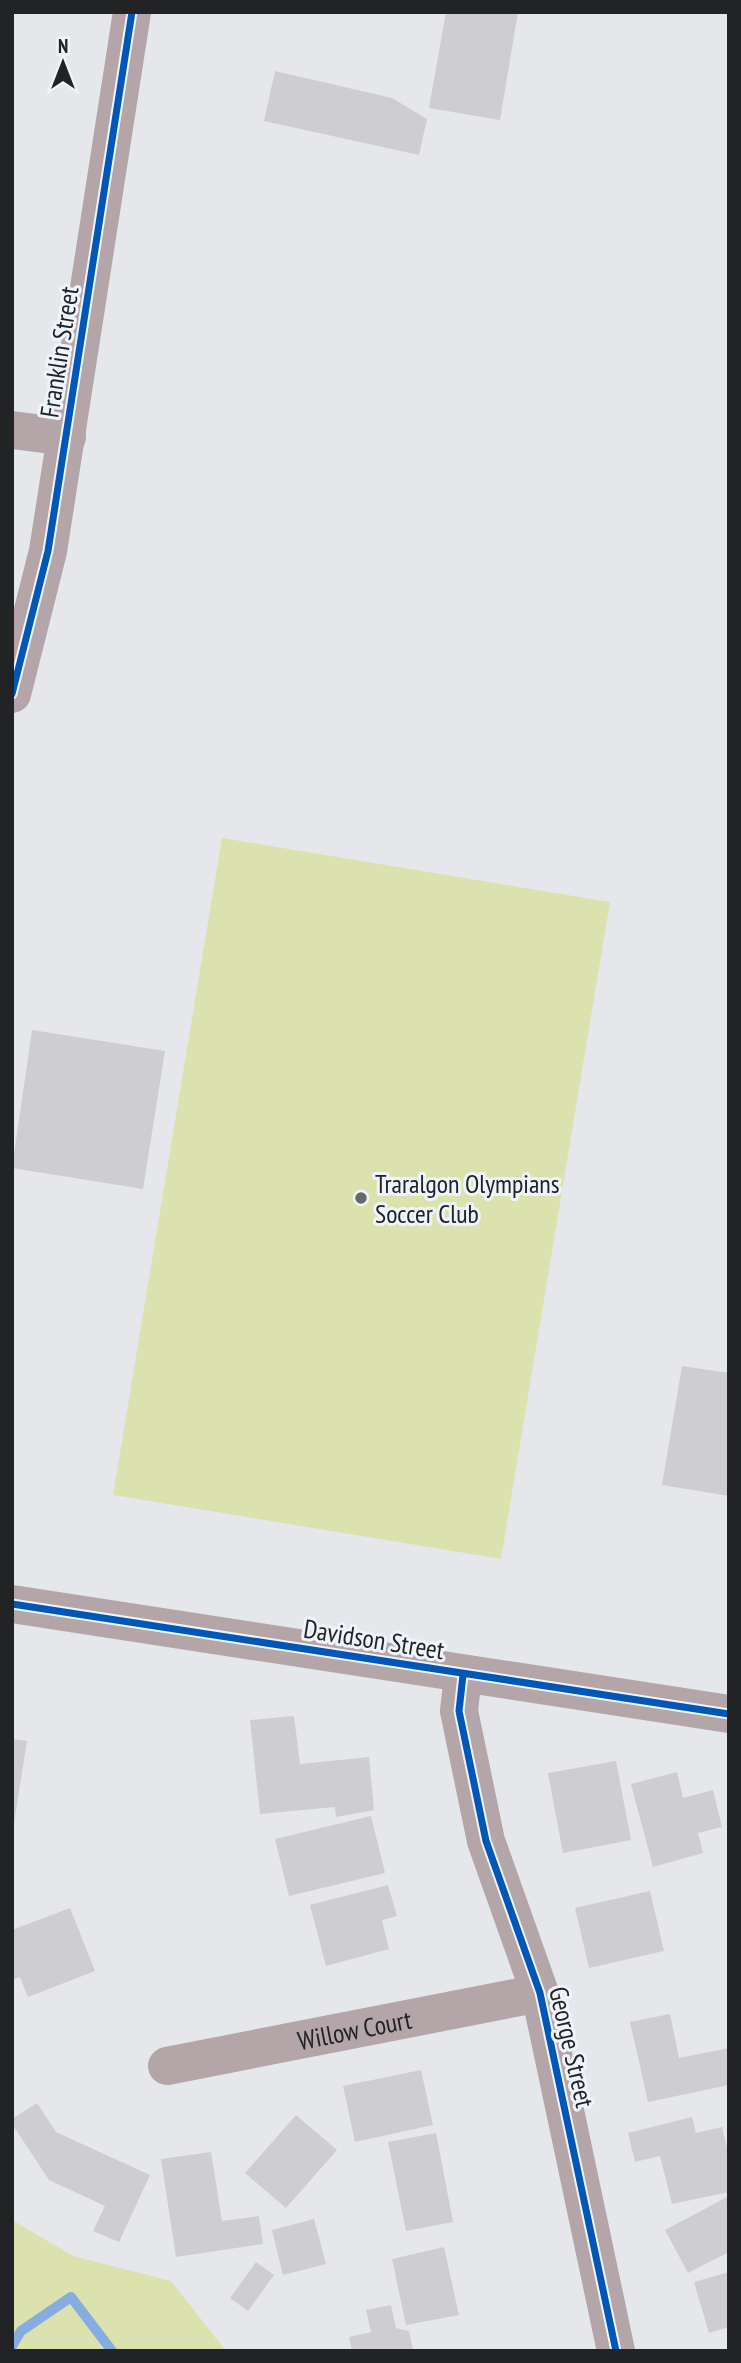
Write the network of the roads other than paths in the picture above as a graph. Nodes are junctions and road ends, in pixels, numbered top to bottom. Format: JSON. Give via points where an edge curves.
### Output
{"nodes":[{"id":1,"x":132,"y":12,"type":"edge"},
{"id":2,"x":12,"y":430,"type":"edge"},
{"id":3,"x":67,"y":437,"type":"junction"},
{"id":4,"x":12,"y":694,"type":"edge"},
{"id":5,"x":12,"y":1604,"type":"edge"},
{"id":6,"x":463,"y":1675,"type":"junction"},
{"id":7,"x":729,"y":1714,"type":"edge"},
{"id":8,"x":540,"y":1993,"type":"junction"},
{"id":9,"x":167,"y":2066,"type":"dead end"},
{"id":10,"x":616,"y":2351,"type":"edge"}],
"edges":[{"from":1,"to":3,"type":"street","name":"Franklin Street"},
{"from":2,"to":3,"type":"street"},
{"from":3,"to":4,"type":"street","name":"Franklin Street","via":[[48,551]]},
{"from":5,"to":6,"type":"street","name":"Davidson Street"},
{"from":6,"to":7,"type":"street","name":"Davidson Street"},
{"from":6,"to":8,"type":"street","name":"George Street","via":[[458,1711],[486,1841]]},
{"from":8,"to":9,"type":"street","name":"Willow Court"},
{"from":8,"to":10,"type":"street","name":"George Street"}]}
